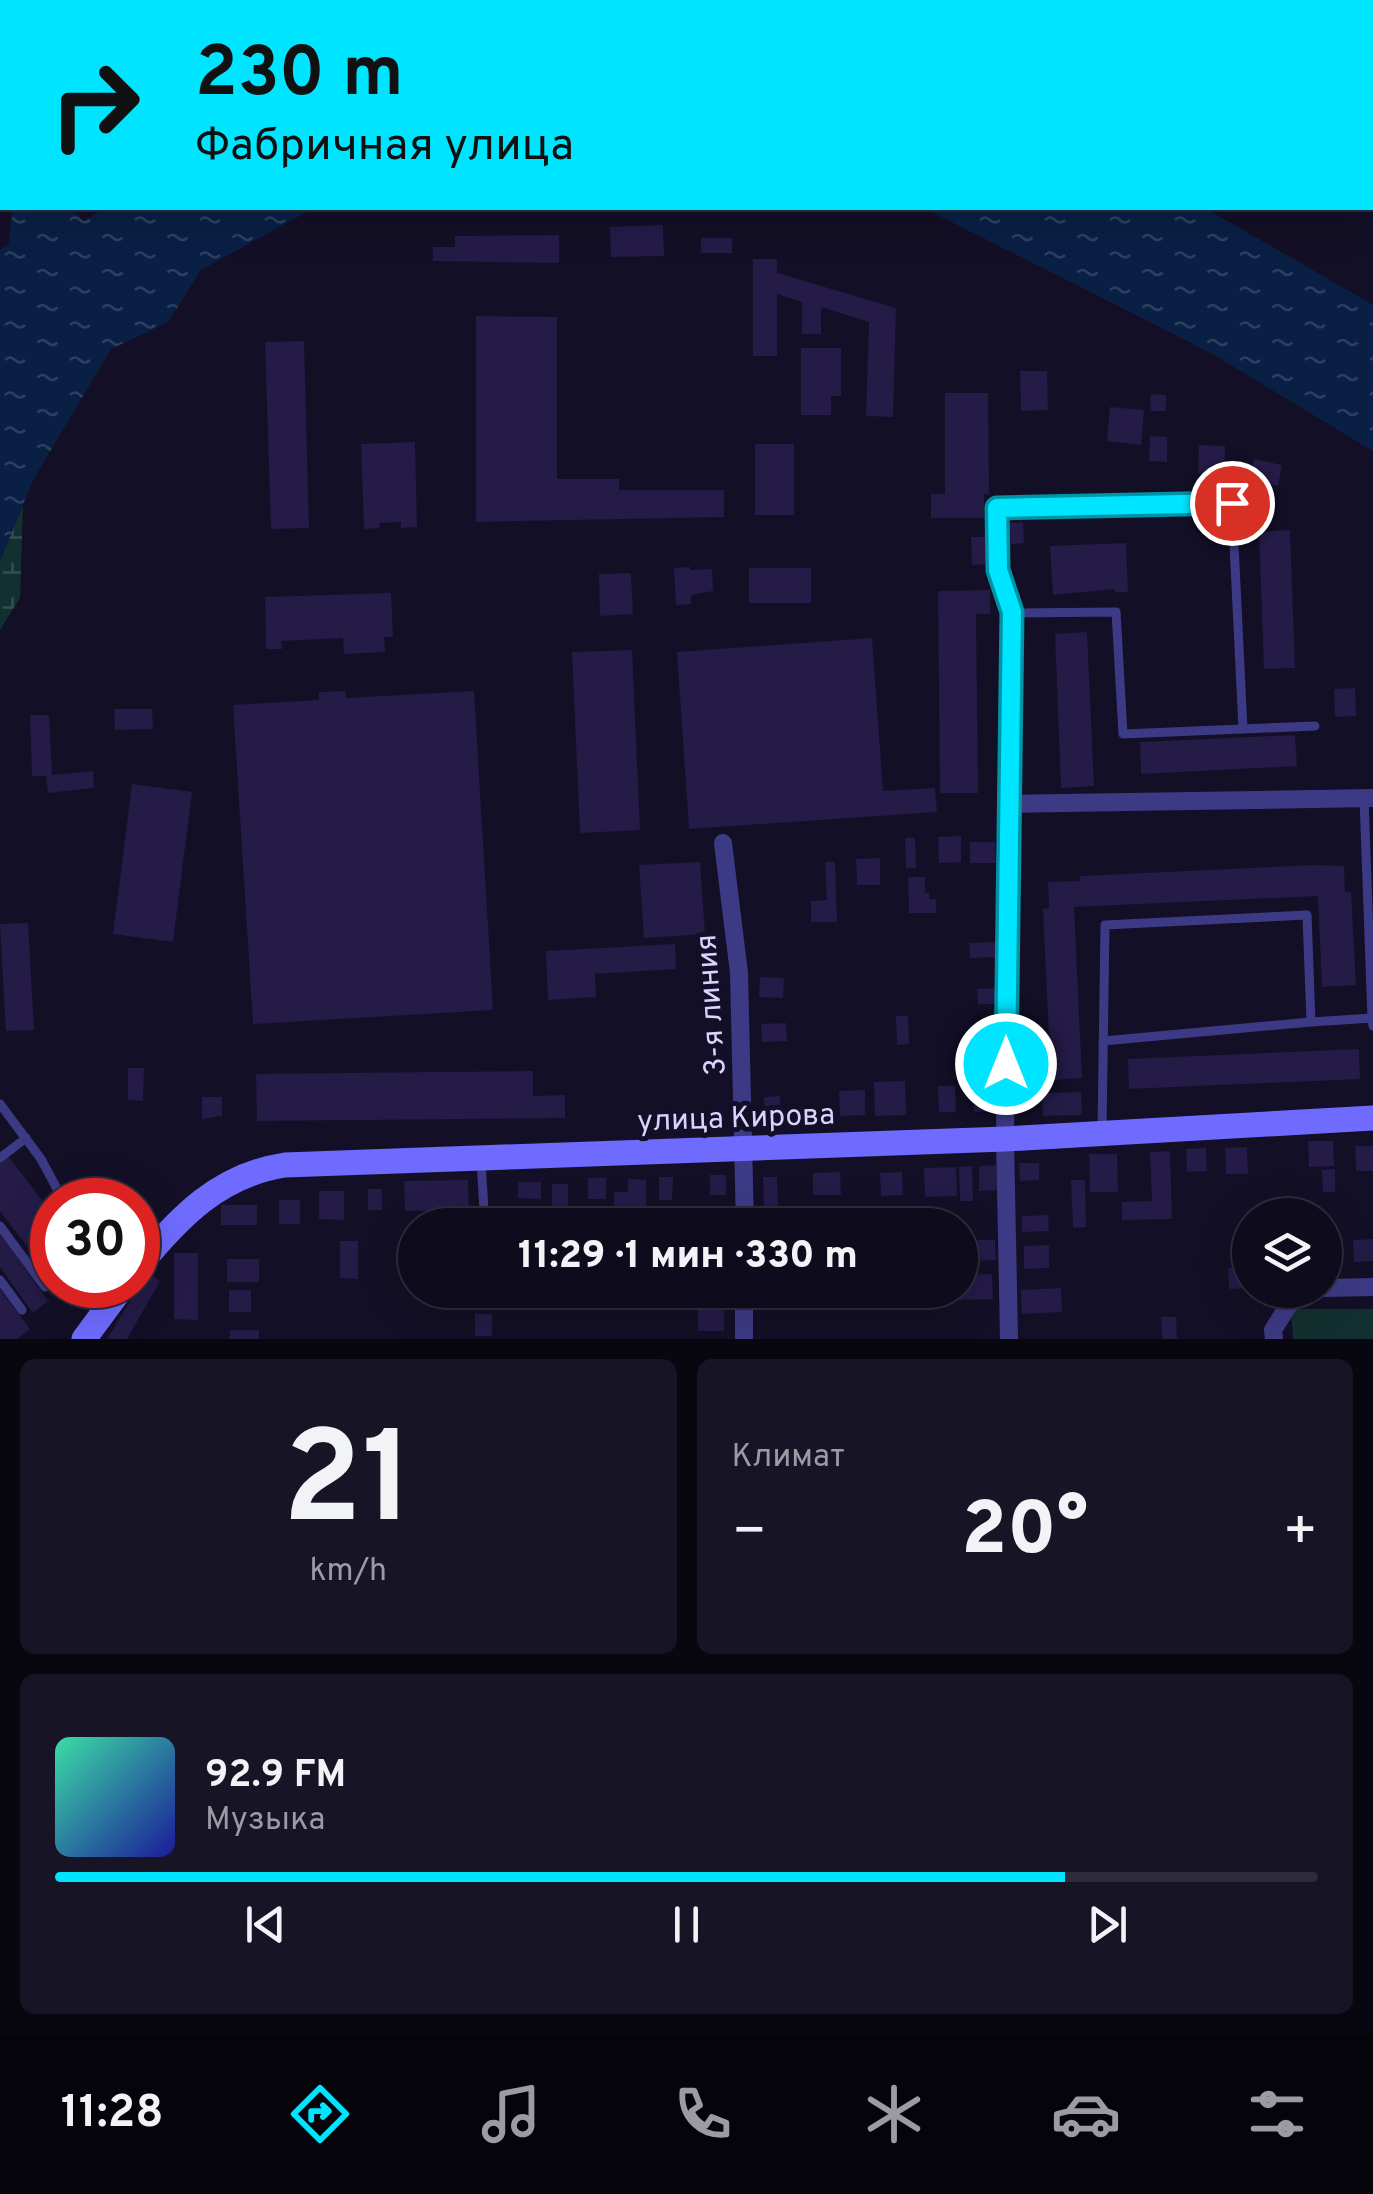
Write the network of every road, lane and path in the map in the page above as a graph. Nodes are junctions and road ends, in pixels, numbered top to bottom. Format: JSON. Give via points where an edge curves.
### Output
{"nodes":[{"id":1,"x":997,"y":508,"type":"joint"},
{"id":2,"x":1012,"y":612,"type":"junction"},
{"id":3,"x":1314,"y":726,"type":"dead end"},
{"id":4,"x":1243,"y":729,"type":"junction"},
{"id":5,"x":1369,"y":798,"type":"edge"},
{"id":6,"x":1008,"y":804,"type":"junction"},
{"id":7,"x":722,"y":843,"type":"dead end"},
{"id":8,"x":1372,"y":1018,"type":"edge"},
{"id":9,"x":1311,"y":1022,"type":"junction"},
{"id":10,"x":1373,"y":1026,"type":"edge"},
{"id":11,"x":1104,"y":1041,"type":"junction"},
{"id":12,"x":0,"y":1104,"type":"edge"},
{"id":13,"x":1373,"y":1118,"type":"edge"},
{"id":14,"x":1102,"y":1133,"type":"junction"},
{"id":15,"x":26,"y":1138,"type":"junction"},
{"id":16,"x":1006,"y":1139,"type":"junction"},
{"id":17,"x":745,"y":1150,"type":"junction"},
{"id":18,"x":0,"y":1158,"type":"edge"},
{"id":19,"x":481,"y":1159,"type":"junction"},
{"id":20,"x":51,"y":1178,"type":"edge"},
{"id":21,"x":484,"y":1208,"type":"edge"},
{"id":22,"x":745,"y":1208,"type":"edge"},
{"id":23,"x":0,"y":1226,"type":"edge"},
{"id":24,"x":160,"y":1244,"type":"edge"},
{"id":25,"x":30,"y":1267,"type":"edge"},
{"id":26,"x":0,"y":1280,"type":"edge"},
{"id":27,"x":1373,"y":1287,"type":"edge"},
{"id":28,"x":1342,"y":1288,"type":"edge"},
{"id":29,"x":107,"y":1308,"type":"edge"},
{"id":30,"x":744,"y":1308,"type":"edge"},
{"id":31,"x":1287,"y":1308,"type":"edge"},
{"id":32,"x":22,"y":1310,"type":"dead end"},
{"id":33,"x":84,"y":1339,"type":"edge"},
{"id":34,"x":744,"y":1339,"type":"edge"},
{"id":35,"x":1010,"y":1339,"type":"edge"},
{"id":36,"x":1274,"y":1339,"type":"edge"}],
"edges":[{"from":1,"to":2,"type":"street","via":[[998,570]]},
{"from":1,"to":4,"type":"lane","via":[[1232,503]]},
{"from":2,"to":4,"type":"lane","via":[[1116,612],[1122,734]]},
{"from":2,"to":6,"type":"street"},
{"from":3,"to":4,"type":"lane"},
{"from":5,"to":6,"type":"street"},
{"from":5,"to":8,"type":"lane"},
{"from":6,"to":16,"type":"street"},
{"from":7,"to":17,"type":"street","name":"3-я линия","via":[[740,974]]},
{"from":8,"to":9,"type":"lane"},
{"from":8,"to":10,"type":"lane"},
{"from":9,"to":11,"type":"lane"},
{"from":9,"to":11,"type":"lane","via":[[1307,915],[1105,925]]},
{"from":11,"to":14,"type":"lane"},
{"from":12,"to":15,"type":"lane"},
{"from":13,"to":14,"type":"street","name":"улица Кирова"},
{"from":14,"to":16,"type":"street","name":"улица Кирова"},
{"from":15,"to":18,"type":"lane"},
{"from":15,"to":20,"type":"lane"},
{"from":16,"to":17,"type":"street","name":"улица Кирова"},
{"from":16,"to":35,"type":"street"},
{"from":17,"to":19,"type":"street","name":"улица Кирова"},
{"from":17,"to":22,"type":"street","name":"3-я линия"},
{"from":19,"to":21,"type":"lane"},
{"from":19,"to":24,"type":"street","name":"улица Кирова","via":[[285,1165],[238,1177],[196,1206]]},
{"from":23,"to":25,"type":"lane"},
{"from":26,"to":32,"type":"lane"},
{"from":27,"to":28,"type":"street"},
{"from":29,"to":33,"type":"street"},
{"from":30,"to":34,"type":"street"},
{"from":31,"to":36,"type":"street"}]}
